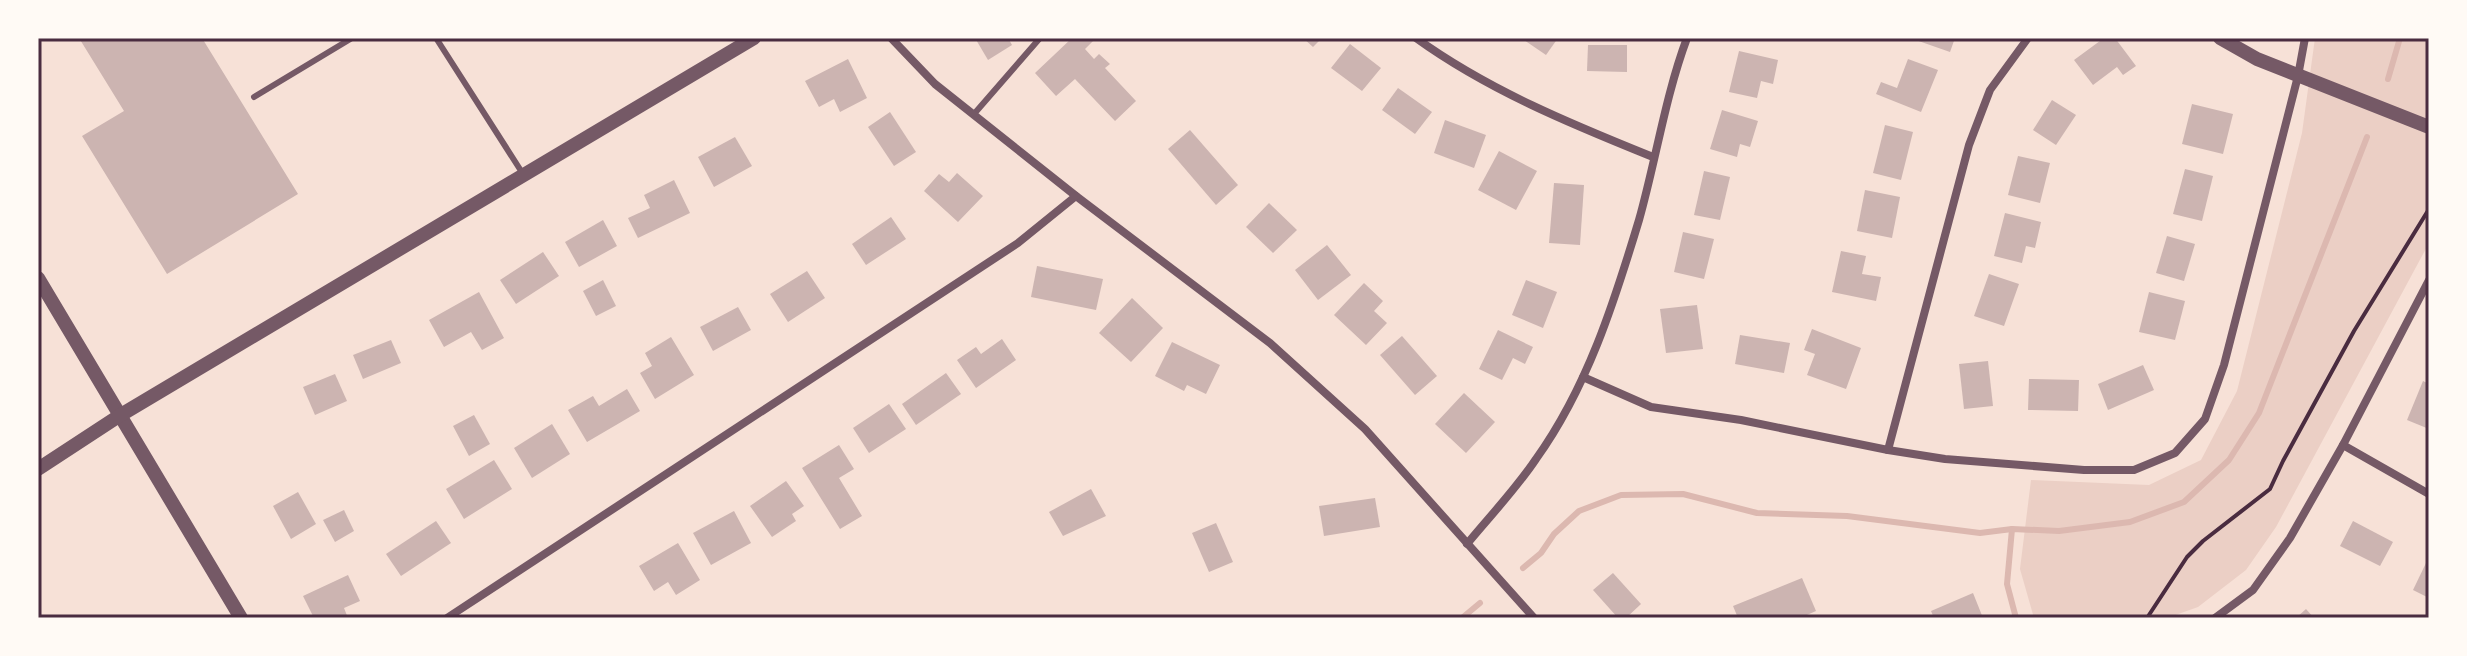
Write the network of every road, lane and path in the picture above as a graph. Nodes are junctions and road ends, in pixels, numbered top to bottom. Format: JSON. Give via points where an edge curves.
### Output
{"nodes":[{"id":1,"x":352,"y":38,"type":"edge"},
{"id":2,"x":436,"y":38,"type":"edge"},
{"id":3,"x":754,"y":38,"type":"edge"},
{"id":4,"x":891,"y":38,"type":"edge"},
{"id":5,"x":1040,"y":38,"type":"edge"},
{"id":6,"x":1416,"y":38,"type":"edge"},
{"id":7,"x":1687,"y":38,"type":"edge"},
{"id":8,"x":2028,"y":38,"type":"edge"},
{"id":9,"x":2220,"y":38,"type":"edge"},
{"id":10,"x":2305,"y":38,"type":"edge"},
{"id":11,"x":2298,"y":76,"type":"junction"},
{"id":12,"x":254,"y":97,"type":"dead end"},
{"id":13,"x":974,"y":114,"type":"junction"},
{"id":14,"x":2429,"y":127,"type":"edge"},
{"id":15,"x":1653,"y":157,"type":"junction"},
{"id":16,"x":523,"y":174,"type":"junction"},
{"id":17,"x":1076,"y":196,"type":"junction"},
{"id":18,"x":2429,"y":209,"type":"edge"},
{"id":19,"x":38,"y":278,"type":"edge"},
{"id":20,"x":2429,"y":280,"type":"edge"},
{"id":21,"x":1583,"y":377,"type":"junction"},
{"id":22,"x":119,"y":416,"type":"junction"},
{"id":23,"x":2343,"y":445,"type":"junction"},
{"id":24,"x":1888,"y":450,"type":"junction"},
{"id":25,"x":38,"y":469,"type":"edge"},
{"id":26,"x":2429,"y":494,"type":"edge"},
{"id":27,"x":1467,"y":544,"type":"junction"},
{"id":28,"x":241,"y":618,"type":"edge"},
{"id":29,"x":447,"y":618,"type":"edge"},
{"id":30,"x":1534,"y":618,"type":"edge"},
{"id":31,"x":2147,"y":618,"type":"edge"},
{"id":32,"x":2215,"y":618,"type":"edge"}],
"edges":[{"from":1,"to":12,"type":"lane"},
{"from":2,"to":16,"type":"lane"},
{"from":3,"to":16,"type":"street"},
{"from":4,"to":13,"type":"street","via":[[935,84]]},
{"from":5,"to":13,"type":"lane"},
{"from":6,"to":15,"type":"street","via":[[1539,109]]},
{"from":7,"to":15,"type":"street"},
{"from":8,"to":24,"type":"street","via":[[1990,90],[1969,145]]},
{"from":9,"to":11,"type":"street"},
{"from":10,"to":11,"type":"street"},
{"from":11,"to":14,"type":"street"},
{"from":11,"to":24,"type":"street","via":[[2224,365],[2205,419],[2175,453],[2134,470],[2084,470]]},
{"from":13,"to":17,"type":"street"},
{"from":15,"to":21,"type":"street","via":[[1610,311]]},
{"from":16,"to":22,"type":"street"},
{"from":17,"to":27,"type":"street","via":[[1270,343],[1365,429]]},
{"from":17,"to":29,"type":"street","via":[[1018,243]]},
{"from":18,"to":31,"type":"path","via":[[2354,331],[2270,489],[2187,557]]},
{"from":19,"to":22,"type":"street"},
{"from":20,"to":23,"type":"street"},
{"from":21,"to":24,"type":"street","via":[[1651,407]]},
{"from":21,"to":27,"type":"street","via":[[1537,459]]},
{"from":22,"to":25,"type":"street"},
{"from":22,"to":28,"type":"street"},
{"from":23,"to":26,"type":"street"},
{"from":23,"to":32,"type":"street","via":[[2290,538],[2253,590]]},
{"from":27,"to":30,"type":"street"}]}
